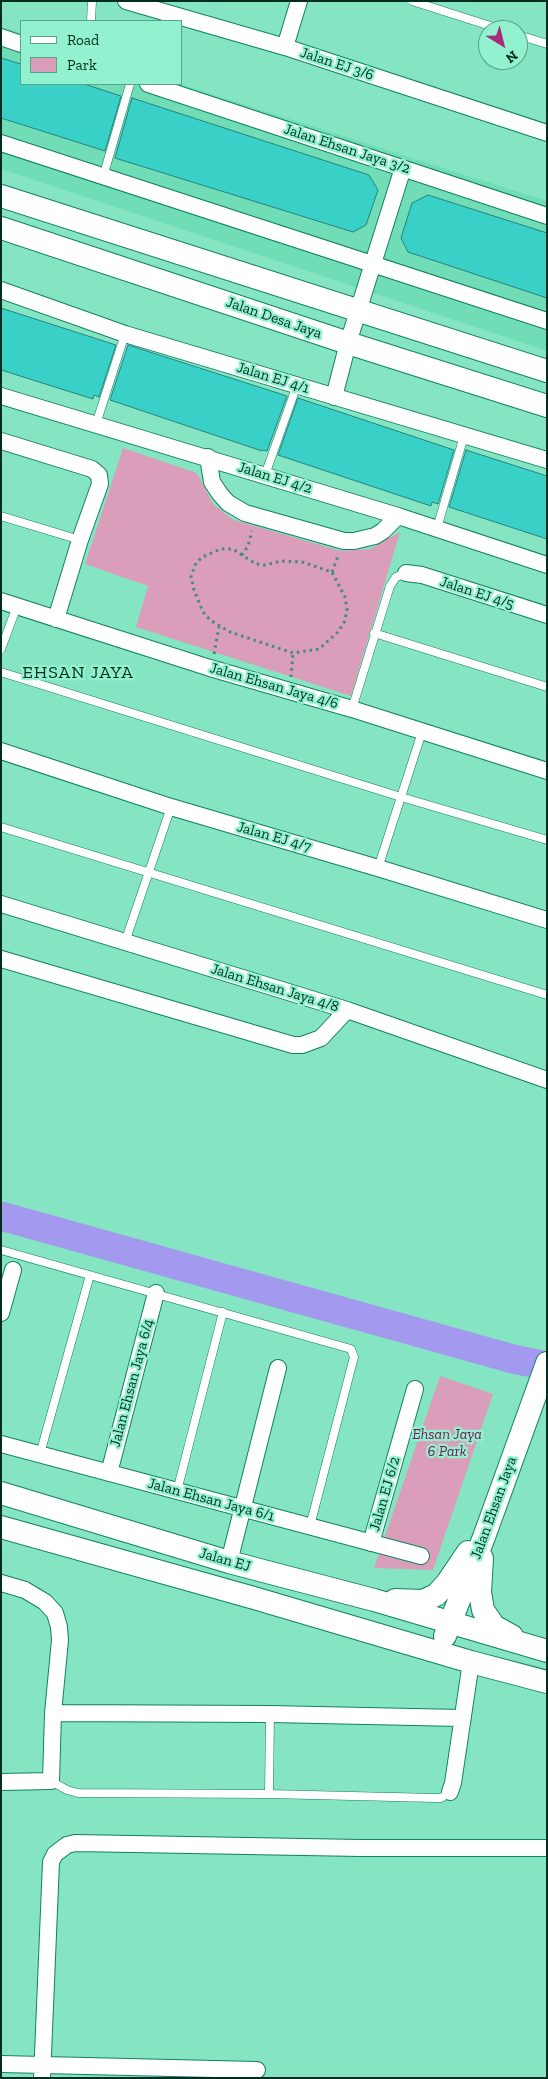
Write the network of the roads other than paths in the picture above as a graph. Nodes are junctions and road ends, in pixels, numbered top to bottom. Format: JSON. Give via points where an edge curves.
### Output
{"nodes":[{"id":1,"x":92,"y":1,"type":"edge"},
{"id":2,"x":126,"y":1,"type":"edge"},
{"id":3,"x":299,"y":1,"type":"edge"},
{"id":4,"x":412,"y":1,"type":"edge"},
{"id":5,"x":92,"y":20,"type":"edge"},
{"id":6,"x":478,"y":22,"type":"edge"},
{"id":7,"x":1,"y":37,"type":"edge"},
{"id":8,"x":528,"y":38,"type":"edge"},
{"id":9,"x":20,"y":44,"type":"edge"},
{"id":10,"x":547,"y":44,"type":"edge"},
{"id":11,"x":285,"y":47,"type":"junction"},
{"id":12,"x":130,"y":85,"type":"edge"},
{"id":13,"x":151,"y":85,"type":"edge"},
{"id":14,"x":547,"y":133,"type":"edge"},
{"id":15,"x":1,"y":144,"type":"edge"},
{"id":16,"x":402,"y":168,"type":"junction"},
{"id":17,"x":103,"y":177,"type":"junction"},
{"id":18,"x":1,"y":196,"type":"edge"},
{"id":19,"x":547,"y":216,"type":"edge"},
{"id":20,"x":1,"y":228,"type":"edge"},
{"id":21,"x":372,"y":264,"type":"junction"},
{"id":22,"x":1,"y":290,"type":"edge"},
{"id":23,"x":358,"y":310,"type":"junction"},
{"id":24,"x":547,"y":321,"type":"edge"},
{"id":25,"x":125,"y":334,"type":"junction"},
{"id":26,"x":348,"y":343,"type":"junction"},
{"id":27,"x":547,"y":371,"type":"edge"},
{"id":28,"x":297,"y":385,"type":"junction"},
{"id":29,"x":1,"y":396,"type":"edge"},
{"id":30,"x":334,"y":397,"type":"junction"},
{"id":31,"x":547,"y":406,"type":"edge"},
{"id":32,"x":96,"y":424,"type":"junction"},
{"id":33,"x":464,"y":436,"type":"junction"},
{"id":34,"x":1,"y":441,"type":"edge"},
{"id":35,"x":208,"y":458,"type":"junction"},
{"id":36,"x":547,"y":460,"type":"edge"},
{"id":37,"x":265,"y":475,"type":"junction"},
{"id":38,"x":1,"y":516,"type":"edge"},
{"id":39,"x":398,"y":516,"type":"junction"},
{"id":40,"x":437,"y":528,"type":"junction"},
{"id":41,"x":80,"y":540,"type":"junction"},
{"id":42,"x":547,"y":564,"type":"edge"},
{"id":43,"x":406,"y":573,"type":"joint"},
{"id":44,"x":1,"y":601,"type":"edge"},
{"id":45,"x":17,"y":606,"type":"junction"},
{"id":46,"x":547,"y":615,"type":"edge"},
{"id":47,"x":56,"y":619,"type":"junction"},
{"id":48,"x":374,"y":633,"type":"junction"},
{"id":49,"x":1,"y":649,"type":"edge"},
{"id":50,"x":1,"y":672,"type":"edge"},
{"id":51,"x":547,"y":687,"type":"edge"},
{"id":52,"x":352,"y":709,"type":"junction"},
{"id":53,"x":422,"y":732,"type":"junction"},
{"id":54,"x":1,"y":751,"type":"edge"},
{"id":55,"x":547,"y":771,"type":"edge"},
{"id":56,"x":401,"y":797,"type":"junction"},
{"id":57,"x":171,"y":806,"type":"junction"},
{"id":58,"x":1,"y":827,"type":"edge"},
{"id":59,"x":547,"y":840,"type":"edge"},
{"id":60,"x":378,"y":868,"type":"junction"},
{"id":61,"x":149,"y":872,"type":"junction"},
{"id":62,"x":1,"y":904,"type":"edge"},
{"id":63,"x":547,"y":920,"type":"edge"},
{"id":64,"x":126,"y":942,"type":"junction"},
{"id":65,"x":1,"y":959,"type":"edge"},
{"id":66,"x":547,"y":995,"type":"edge"},
{"id":67,"x":348,"y":1010,"type":"junction"},
{"id":68,"x":547,"y":1080,"type":"edge"},
{"id":69,"x":1,"y":1250,"type":"edge"},
{"id":70,"x":13,"y":1270,"type":"dead end"},
{"id":71,"x":90,"y":1275,"type":"junction"},
{"id":72,"x":156,"y":1293,"type":"junction"},
{"id":73,"x":223,"y":1312,"type":"junction"},
{"id":74,"x":1,"y":1313,"type":"edge"},
{"id":75,"x":547,"y":1363,"type":"edge"},
{"id":76,"x":278,"y":1368,"type":"dead end"},
{"id":77,"x":416,"y":1388,"type":"dead end"},
{"id":78,"x":1,"y":1444,"type":"edge"},
{"id":79,"x":40,"y":1454,"type":"junction"},
{"id":80,"x":109,"y":1473,"type":"junction"},
{"id":81,"x":177,"y":1491,"type":"junction"},
{"id":82,"x":1,"y":1493,"type":"edge"},
{"id":83,"x":242,"y":1508,"type":"junction"},
{"id":84,"x":310,"y":1526,"type":"junction"},
{"id":85,"x":1,"y":1527,"type":"edge"},
{"id":86,"x":487,"y":1528,"type":"junction"},
{"id":87,"x":371,"y":1543,"type":"junction"},
{"id":88,"x":421,"y":1556,"type":"dead end"},
{"id":89,"x":228,"y":1562,"type":"junction"},
{"id":90,"x":1,"y":1584,"type":"edge"},
{"id":91,"x":374,"y":1600,"type":"junction"},
{"id":92,"x":450,"y":1624,"type":"junction"},
{"id":93,"x":539,"y":1649,"type":"edge"},
{"id":94,"x":439,"y":1652,"type":"junction"},
{"id":95,"x":471,"y":1662,"type":"junction"},
{"id":96,"x":547,"y":1682,"type":"edge"},
{"id":97,"x":53,"y":1713,"type":"junction"},
{"id":98,"x":270,"y":1714,"type":"junction"},
{"id":99,"x":462,"y":1718,"type":"junction"},
{"id":100,"x":51,"y":1781,"type":"junction"},
{"id":101,"x":1,"y":1782,"type":"edge"},
{"id":102,"x":450,"y":1792,"type":"joint"},
{"id":103,"x":269,"y":1794,"type":"junction"},
{"id":104,"x":547,"y":1848,"type":"edge"},
{"id":105,"x":1,"y":2064,"type":"edge"},
{"id":106,"x":257,"y":2070,"type":"dead end"},
{"id":107,"x":42,"y":2072,"type":"edge"}],
"edges":[{"from":1,"to":5,"type":"lane"},
{"from":2,"to":11,"type":"street","name":"Jalan EJ 3/6"},
{"from":3,"to":11,"type":"street"},
{"from":4,"to":6,"type":"lane"},
{"from":7,"to":9,"type":"street"},
{"from":8,"to":10,"type":"lane"},
{"from":11,"to":14,"type":"street","name":"Jalan EJ 3/6"},
{"from":12,"to":17,"type":"lane"},
{"from":13,"to":16,"type":"street","name":"Jalan Ehsan Jaya 3/2"},
{"from":15,"to":17,"type":"street"},
{"from":16,"to":19,"type":"street","name":"Jalan Ehsan Jaya 3/2"},
{"from":16,"to":21,"type":"street"},
{"from":17,"to":21,"type":"street"},
{"from":18,"to":23,"type":"main road"},
{"from":20,"to":26,"type":"main road","name":"Jalan Desa Jaya"},
{"from":21,"to":23,"type":"street"},
{"from":21,"to":24,"type":"street"},
{"from":22,"to":25,"type":"street","name":"Jalan EJ 4/1"},
{"from":23,"to":26,"type":"street"},
{"from":23,"to":27,"type":"main road"},
{"from":25,"to":28,"type":"street","name":"Jalan EJ 4/1"},
{"from":25,"to":32,"type":"lane"},
{"from":26,"to":30,"type":"street"},
{"from":26,"to":31,"type":"main road","name":"Jalan Desa Jaya"},
{"from":28,"to":30,"type":"street","name":"Jalan EJ 4/1"},
{"from":28,"to":37,"type":"lane"},
{"from":29,"to":32,"type":"street","name":"Jalan EJ 4/2"},
{"from":30,"to":33,"type":"street","name":"Jalan EJ 4/1"},
{"from":32,"to":35,"type":"street","name":"Jalan EJ 4/2"},
{"from":33,"to":36,"type":"street","name":"Jalan EJ 4/1"},
{"from":33,"to":40,"type":"lane"},
{"from":34,"to":41,"type":"street","via":[[92,469],[99,475],[100,484]]},
{"from":35,"to":37,"type":"street","name":"Jalan EJ 4/2"},
{"from":35,"to":39,"type":"street","via":[[212,482],[220,494],[236,508],[256,516],[349,541],[375,536]]},
{"from":37,"to":39,"type":"street","name":"Jalan EJ 4/2"},
{"from":38,"to":41,"type":"lane"},
{"from":39,"to":40,"type":"street","name":"Jalan EJ 4/2"},
{"from":40,"to":42,"type":"street","name":"Jalan EJ 4/2"},
{"from":41,"to":47,"type":"street"},
{"from":43,"to":46,"type":"street","name":"Jalan EJ 4/5","via":[[422,575]]},
{"from":43,"to":48,"type":"lane","via":[[396,577],[390,586]]},
{"from":44,"to":45,"type":"street","name":"Jalan Ehsan Jaya 4/6"},
{"from":45,"to":47,"type":"street","name":"Jalan Ehsan Jaya 4/6"},
{"from":45,"to":49,"type":"lane"},
{"from":47,"to":52,"type":"street","name":"Jalan Ehsan Jaya 4/6"},
{"from":48,"to":51,"type":"lane"},
{"from":48,"to":52,"type":"lane"},
{"from":50,"to":56,"type":"lane"},
{"from":52,"to":53,"type":"street","name":"Jalan Ehsan Jaya 4/6"},
{"from":53,"to":55,"type":"street","name":"Jalan Ehsan Jaya 4/6"},
{"from":53,"to":56,"type":"lane"},
{"from":54,"to":57,"type":"street","name":"Jalan EJ 4/7"},
{"from":56,"to":59,"type":"lane"},
{"from":56,"to":60,"type":"lane"},
{"from":57,"to":60,"type":"street","name":"Jalan EJ 4/7"},
{"from":57,"to":61,"type":"lane"},
{"from":58,"to":61,"type":"lane"},
{"from":60,"to":63,"type":"street","name":"Jalan EJ 4/7"},
{"from":61,"to":64,"type":"lane"},
{"from":61,"to":66,"type":"lane"},
{"from":62,"to":64,"type":"street","name":"Jalan Ehsan Jaya 4/8"},
{"from":64,"to":67,"type":"street","name":"Jalan Ehsan Jaya 4/8"},
{"from":65,"to":67,"type":"street","via":[[293,1044],[302,1045],[321,1038]]},
{"from":67,"to":68,"type":"street","name":"Jalan Ehsan Jaya 4/8"},
{"from":69,"to":71,"type":"lane"},
{"from":70,"to":74,"type":"street"},
{"from":71,"to":72,"type":"lane"},
{"from":71,"to":79,"type":"lane"},
{"from":72,"to":73,"type":"lane"},
{"from":72,"to":80,"type":"street","name":"Jalan Ehsan Jaya 6/4"},
{"from":73,"to":81,"type":"lane"},
{"from":73,"to":84,"type":"lane","via":[[349,1347],[353,1351],[354,1358]]},
{"from":75,"to":86,"type":"main road","name":"Jalan Ehsan Jaya"},
{"from":76,"to":83,"type":"street"},
{"from":77,"to":87,"type":"street","name":"Jalan EJ 6/2"},
{"from":78,"to":79,"type":"street","name":"Jalan Ehsan Jaya 6/1"},
{"from":79,"to":80,"type":"street","name":"Jalan Ehsan Jaya 6/1"},
{"from":80,"to":81,"type":"street","name":"Jalan Ehsan Jaya 6/1"},
{"from":81,"to":83,"type":"street","name":"Jalan Ehsan Jaya 6/1"},
{"from":82,"to":89,"type":"main road","name":"Jalan EJ"},
{"from":83,"to":84,"type":"street","name":"Jalan Ehsan Jaya 6/1"},
{"from":83,"to":89,"type":"street"},
{"from":84,"to":87,"type":"street","name":"Jalan Ehsan Jaya 6/1"},
{"from":85,"to":94,"type":"main road","name":"Jalan EJ"},
{"from":86,"to":91,"type":"main road","via":[[436,1595],[423,1601]]},
{"from":86,"to":92,"type":"main road","name":"Jalan Ehsan Jaya"},
{"from":86,"to":93,"type":"main road","via":[[480,1592],[483,1610],[494,1626]]},
{"from":87,"to":88,"type":"street","name":"Jalan Ehsan Jaya 6/1"},
{"from":89,"to":91,"type":"main road","name":"Jalan EJ"},
{"from":90,"to":97,"type":"street","via":[[34,1594],[55,1613],[60,1640]]},
{"from":91,"to":92,"type":"main road","name":"Jalan EJ"},
{"from":92,"to":93,"type":"main road","name":"Jalan EJ"},
{"from":92,"to":94,"type":"main road","name":"Jalan Ehsan Jaya"},
{"from":94,"to":95,"type":"main road","name":"Jalan EJ"},
{"from":95,"to":96,"type":"main road","name":"Jalan EJ"},
{"from":95,"to":99,"type":"street"},
{"from":97,"to":98,"type":"street"},
{"from":97,"to":100,"type":"street"},
{"from":98,"to":99,"type":"street"},
{"from":98,"to":103,"type":"lane"},
{"from":99,"to":102,"type":"street","via":[[454,1783]]},
{"from":100,"to":101,"type":"street"},
{"from":100,"to":103,"type":"lane","via":[[78,1793]]},
{"from":102,"to":103,"type":"lane","via":[[441,1798]]},
{"from":104,"to":107,"type":"street","via":[[67,1845],[55,1854],[51,1862]]},
{"from":105,"to":107,"type":"street"},
{"from":106,"to":107,"type":"street"}]}
